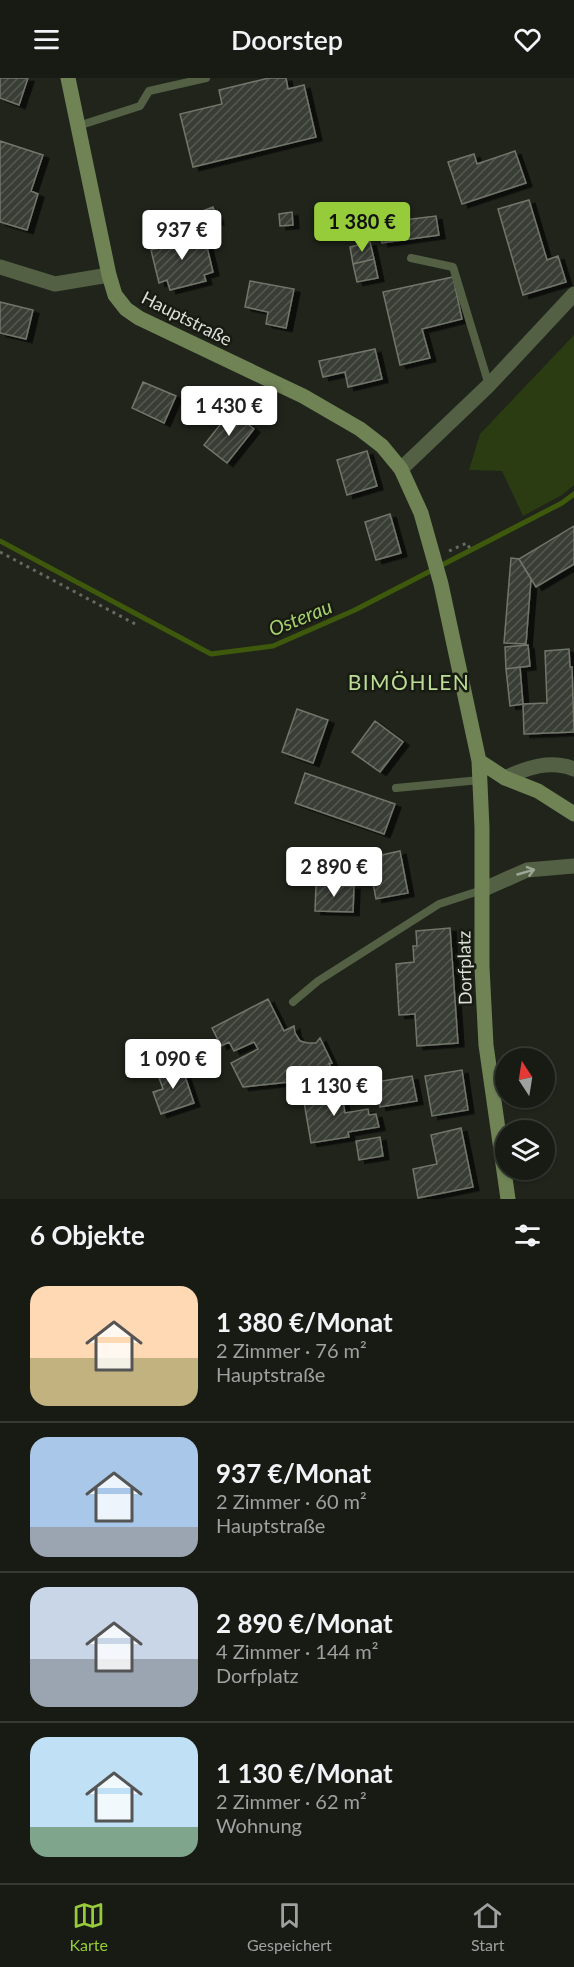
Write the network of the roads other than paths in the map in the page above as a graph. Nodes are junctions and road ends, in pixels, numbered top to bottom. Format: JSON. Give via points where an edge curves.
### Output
{"nodes":[{"id":1,"x":68,"y":78,"type":"edge"},
{"id":2,"x":206,"y":78,"type":"edge"},
{"id":3,"x":78,"y":126,"type":"junction"},
{"id":4,"x":411,"y":258,"type":"dead end"},
{"id":5,"x":0,"y":267,"type":"edge"},
{"id":6,"x":109,"y":275,"type":"junction"},
{"id":7,"x":574,"y":294,"type":"edge"},
{"id":8,"x":489,"y":385,"type":"junction"},
{"id":9,"x":401,"y":469,"type":"junction"},
{"id":10,"x":441,"y":584,"type":"joint"},
{"id":11,"x":479,"y":761,"type":"junction"},
{"id":12,"x":574,"y":768,"type":"edge"},
{"id":13,"x":505,"y":778,"type":"junction"},
{"id":14,"x":480,"y":780,"type":"junction"},
{"id":15,"x":396,"y":788,"type":"dead end"},
{"id":16,"x":574,"y":814,"type":"edge"},
{"id":17,"x":574,"y":866,"type":"edge"},
{"id":18,"x":482,"y":890,"type":"junction"},
{"id":19,"x":293,"y":1002,"type":"dead end"},
{"id":20,"x":508,"y":1199,"type":"edge"}],
"edges":[{"from":1,"to":3,"type":"street","name":"Hauptstraße"},
{"from":2,"to":3,"type":"lane","via":[[149,91],[140,105]]},
{"from":3,"to":6,"type":"street","name":"Hauptstraße"},
{"from":4,"to":8,"type":"lane","via":[[453,267]]},
{"from":5,"to":6,"type":"street","via":[[55,284]]},
{"from":6,"to":9,"type":"street","name":"Hauptstraße","via":[[115,295],[139,318],[313,401],[360,429],[382,446]]},
{"from":7,"to":8,"type":"street"},
{"from":8,"to":9,"type":"street"},
{"from":9,"to":10,"type":"street","name":"Hauptstraße","via":[[421,513]]},
{"from":10,"to":11,"type":"street","name":"Dorfplatz"},
{"from":11,"to":13,"type":"street"},
{"from":11,"to":14,"type":"street","name":"Dorfplatz"},
{"from":12,"to":13,"type":"street","via":[[564,764],[528,767]]},
{"from":13,"to":16,"type":"street","via":[[538,791]]},
{"from":14,"to":15,"type":"lane"},
{"from":14,"to":18,"type":"street","name":"Dorfplatz"},
{"from":18,"to":17,"type":"street","one_way":true,"via":[[527,870]]},
{"from":18,"to":19,"type":"lane","via":[[439,904],[318,981]]},
{"from":18,"to":20,"type":"street","name":"Dorfplatz","via":[[486,1045]]}]}
